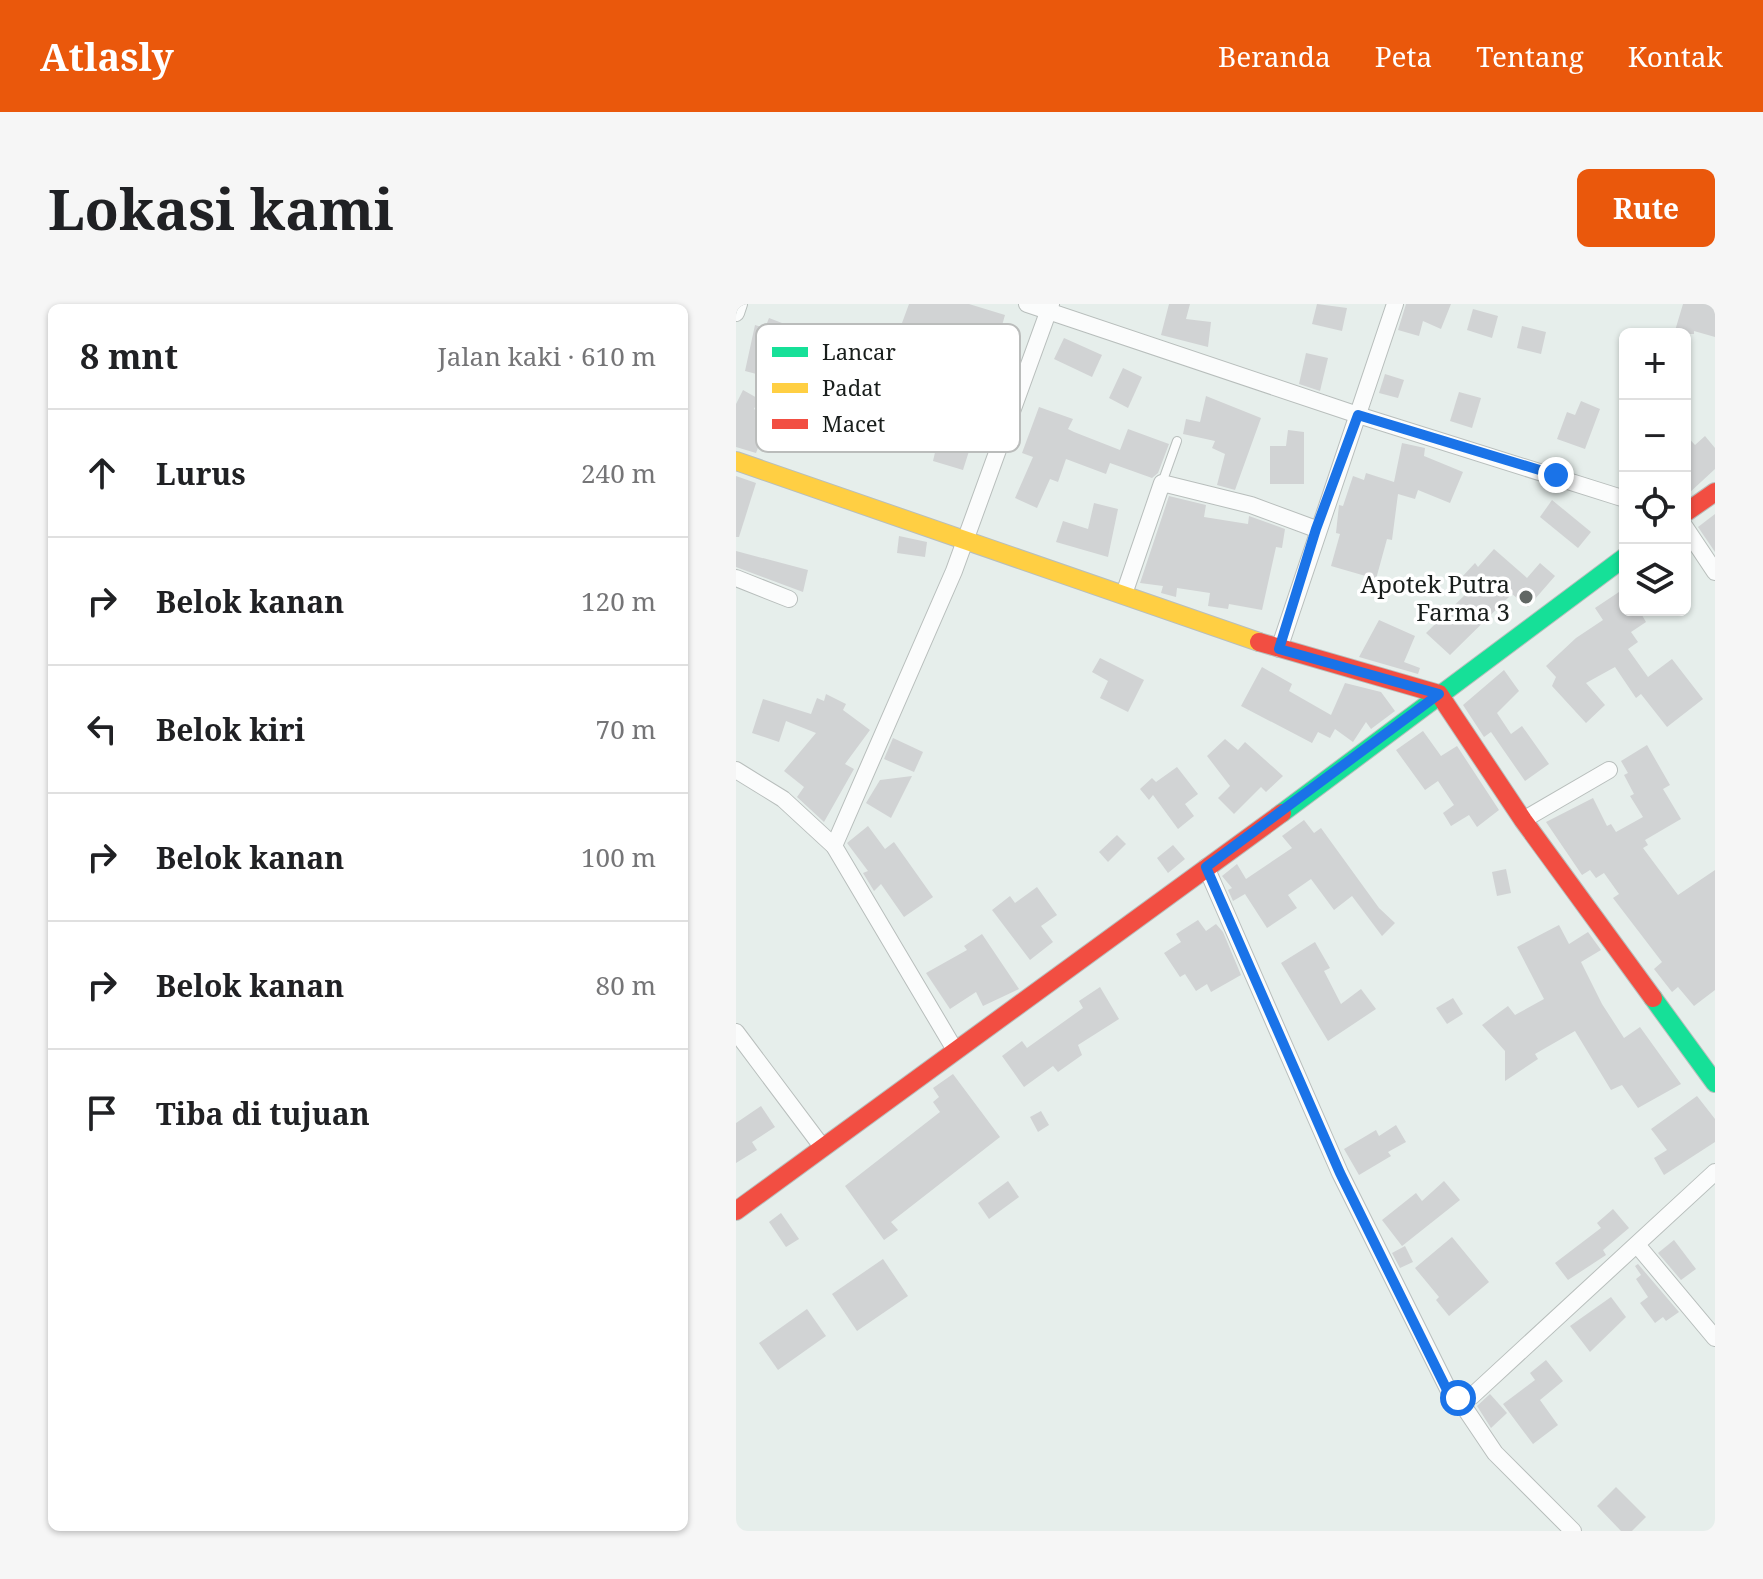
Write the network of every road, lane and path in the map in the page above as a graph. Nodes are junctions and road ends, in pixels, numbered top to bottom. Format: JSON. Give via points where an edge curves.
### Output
{"nodes":[{"id":1,"x":739,"y":304,"type":"edge"},
{"id":2,"x":1027,"y":304,"type":"edge"},
{"id":3,"x":1395,"y":304,"type":"edge"},
{"id":4,"x":1049,"y":307,"type":"edge"},
{"id":5,"x":736,"y":313,"type":"edge"},
{"id":6,"x":1020,"y":388,"type":"edge"},
{"id":7,"x":1358,"y":415,"type":"junction"},
{"id":8,"x":1177,"y":441,"type":"dead end"},
{"id":9,"x":997,"y":452,"type":"edge"},
{"id":10,"x":736,"y":461,"type":"edge"},
{"id":11,"x":1162,"y":483,"type":"junction"},
{"id":12,"x":1715,"y":492,"type":"edge"},
{"id":13,"x":1619,"y":497,"type":"edge"},
{"id":14,"x":1691,"y":509,"type":"edge"},
{"id":15,"x":1316,"y":529,"type":"junction"},
{"id":16,"x":1691,"y":536,"type":"edge"},
{"id":17,"x":966,"y":539,"type":"junction"},
{"id":18,"x":1619,"y":561,"type":"edge"},
{"id":19,"x":1715,"y":572,"type":"edge"},
{"id":20,"x":736,"y":578,"type":"edge"},
{"id":21,"x":1124,"y":594,"type":"junction"},
{"id":22,"x":789,"y":599,"type":"dead end"},
{"id":23,"x":1279,"y":649,"type":"junction"},
{"id":24,"x":1439,"y":694,"type":"junction"},
{"id":25,"x":736,"y":770,"type":"edge"},
{"id":26,"x":1609,"y":770,"type":"dead end"},
{"id":27,"x":1523,"y":820,"type":"junction"},
{"id":28,"x":834,"y":846,"type":"junction"},
{"id":29,"x":1206,"y":867,"type":"junction"},
{"id":30,"x":736,"y":1032,"type":"edge"},
{"id":31,"x":955,"y":1050,"type":"junction"},
{"id":32,"x":1715,"y":1083,"type":"edge"},
{"id":33,"x":823,"y":1148,"type":"junction"},
{"id":34,"x":1715,"y":1172,"type":"edge"},
{"id":35,"x":736,"y":1211,"type":"edge"},
{"id":36,"x":1638,"y":1246,"type":"junction"},
{"id":37,"x":1715,"y":1338,"type":"edge"},
{"id":38,"x":1458,"y":1398,"type":"junction"},
{"id":39,"x":1573,"y":1531,"type":"edge"}],
"edges":[{"from":1,"to":5,"type":"street"},
{"from":2,"to":4,"type":"street"},
{"from":3,"to":7,"type":"street"},
{"from":4,"to":6,"type":"street"},
{"from":4,"to":7,"type":"street"},
{"from":7,"to":13,"type":"street"},
{"from":7,"to":15,"type":"street"},
{"from":8,"to":11,"type":"lane"},
{"from":9,"to":17,"type":"street"},
{"from":10,"to":17,"type":"street"},
{"from":11,"to":15,"type":"street","via":[[1251,505]]},
{"from":11,"to":21,"type":"street"},
{"from":12,"to":14,"type":"street"},
{"from":15,"to":23,"type":"street"},
{"from":16,"to":19,"type":"street"},
{"from":17,"to":21,"type":"street"},
{"from":17,"to":28,"type":"street"},
{"from":18,"to":24,"type":"street"},
{"from":20,"to":22,"type":"street"},
{"from":21,"to":23,"type":"street"},
{"from":23,"to":24,"type":"street"},
{"from":24,"to":27,"type":"street"},
{"from":24,"to":29,"type":"street"},
{"from":25,"to":28,"type":"street","via":[[783,799]]},
{"from":26,"to":27,"type":"street"},
{"from":27,"to":32,"type":"street"},
{"from":28,"to":31,"type":"street"},
{"from":29,"to":31,"type":"street"},
{"from":29,"to":38,"type":"street","via":[[1340,1173],[1448,1392]]},
{"from":30,"to":33,"type":"street"},
{"from":31,"to":33,"type":"street"},
{"from":33,"to":35,"type":"street"},
{"from":34,"to":36,"type":"street"},
{"from":36,"to":37,"type":"street"},
{"from":36,"to":38,"type":"street","via":[[1472,1396]]},
{"from":38,"to":39,"type":"street","via":[[1495,1453]]}]}
